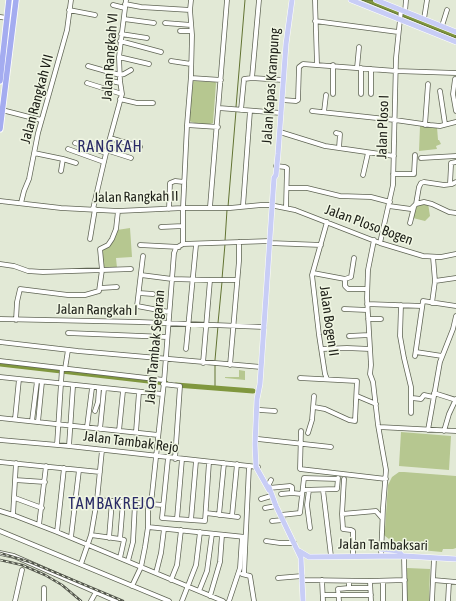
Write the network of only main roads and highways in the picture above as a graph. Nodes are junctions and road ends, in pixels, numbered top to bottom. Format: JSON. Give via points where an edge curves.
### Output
{"nodes":[{"id":1,"x":10,"y":0,"type":"edge"},
{"id":2,"x":16,"y":0,"type":"edge"},
{"id":3,"x":292,"y":0,"type":"edge"},
{"id":4,"x":351,"y":0,"type":"edge"},
{"id":5,"x":379,"y":1,"type":"edge"},
{"id":6,"x":456,"y":32,"type":"edge"},
{"id":7,"x":456,"y":41,"type":"edge"},
{"id":8,"x":2,"y":51,"type":"edge"},
{"id":9,"x":0,"y":81,"type":"edge"},
{"id":10,"x":0,"y":129,"type":"edge"},
{"id":11,"x":260,"y":391,"type":"junction"},
{"id":12,"x":257,"y":467,"type":"junction"},
{"id":13,"x":381,"y":549,"type":"road end"},
{"id":14,"x":297,"y":550,"type":"junction"},
{"id":15,"x":309,"y":556,"type":"junction"},
{"id":16,"x":403,"y":556,"type":"junction"},
{"id":17,"x":456,"y":559,"type":"edge"},
{"id":18,"x":302,"y":566,"type":"junction"},
{"id":19,"x":303,"y":601,"type":"edge"}],
"edges":[{"from":1,"to":8,"type":"highway"},
{"from":2,"to":10,"type":"highway"},
{"from":3,"to":11,"type":"main road","name":"Jalan Kapas Krampung","via":[[283,80]]},
{"from":4,"to":7,"type":"main road"},
{"from":5,"to":6,"type":"main road","via":[[392,4],[402,11]]},
{"from":8,"to":9,"type":"highway"},
{"from":11,"to":12,"type":"main road","name":"Jalan Kapas Krampung"},
{"from":11,"to":12,"type":"main road","name":"Jalan Kapas Krampung","via":[[257,399],[255,444]]},
{"from":12,"to":14,"type":"main road","name":"Jalan Kapas Krampung"},
{"from":13,"to":16,"type":"main road","via":[[399,551]]},
{"from":14,"to":15,"type":"main road"},
{"from":14,"to":18,"type":"main road","name":"Jalan Kapas Krampung"},
{"from":15,"to":16,"type":"main road","name":"Jalan Tambaksari"},
{"from":15,"to":18,"type":"main road"},
{"from":16,"to":17,"type":"main road","name":"Jalan Tambaksari"},
{"from":18,"to":19,"type":"main road","name":"Jalan Kapas Krampung"}]}
